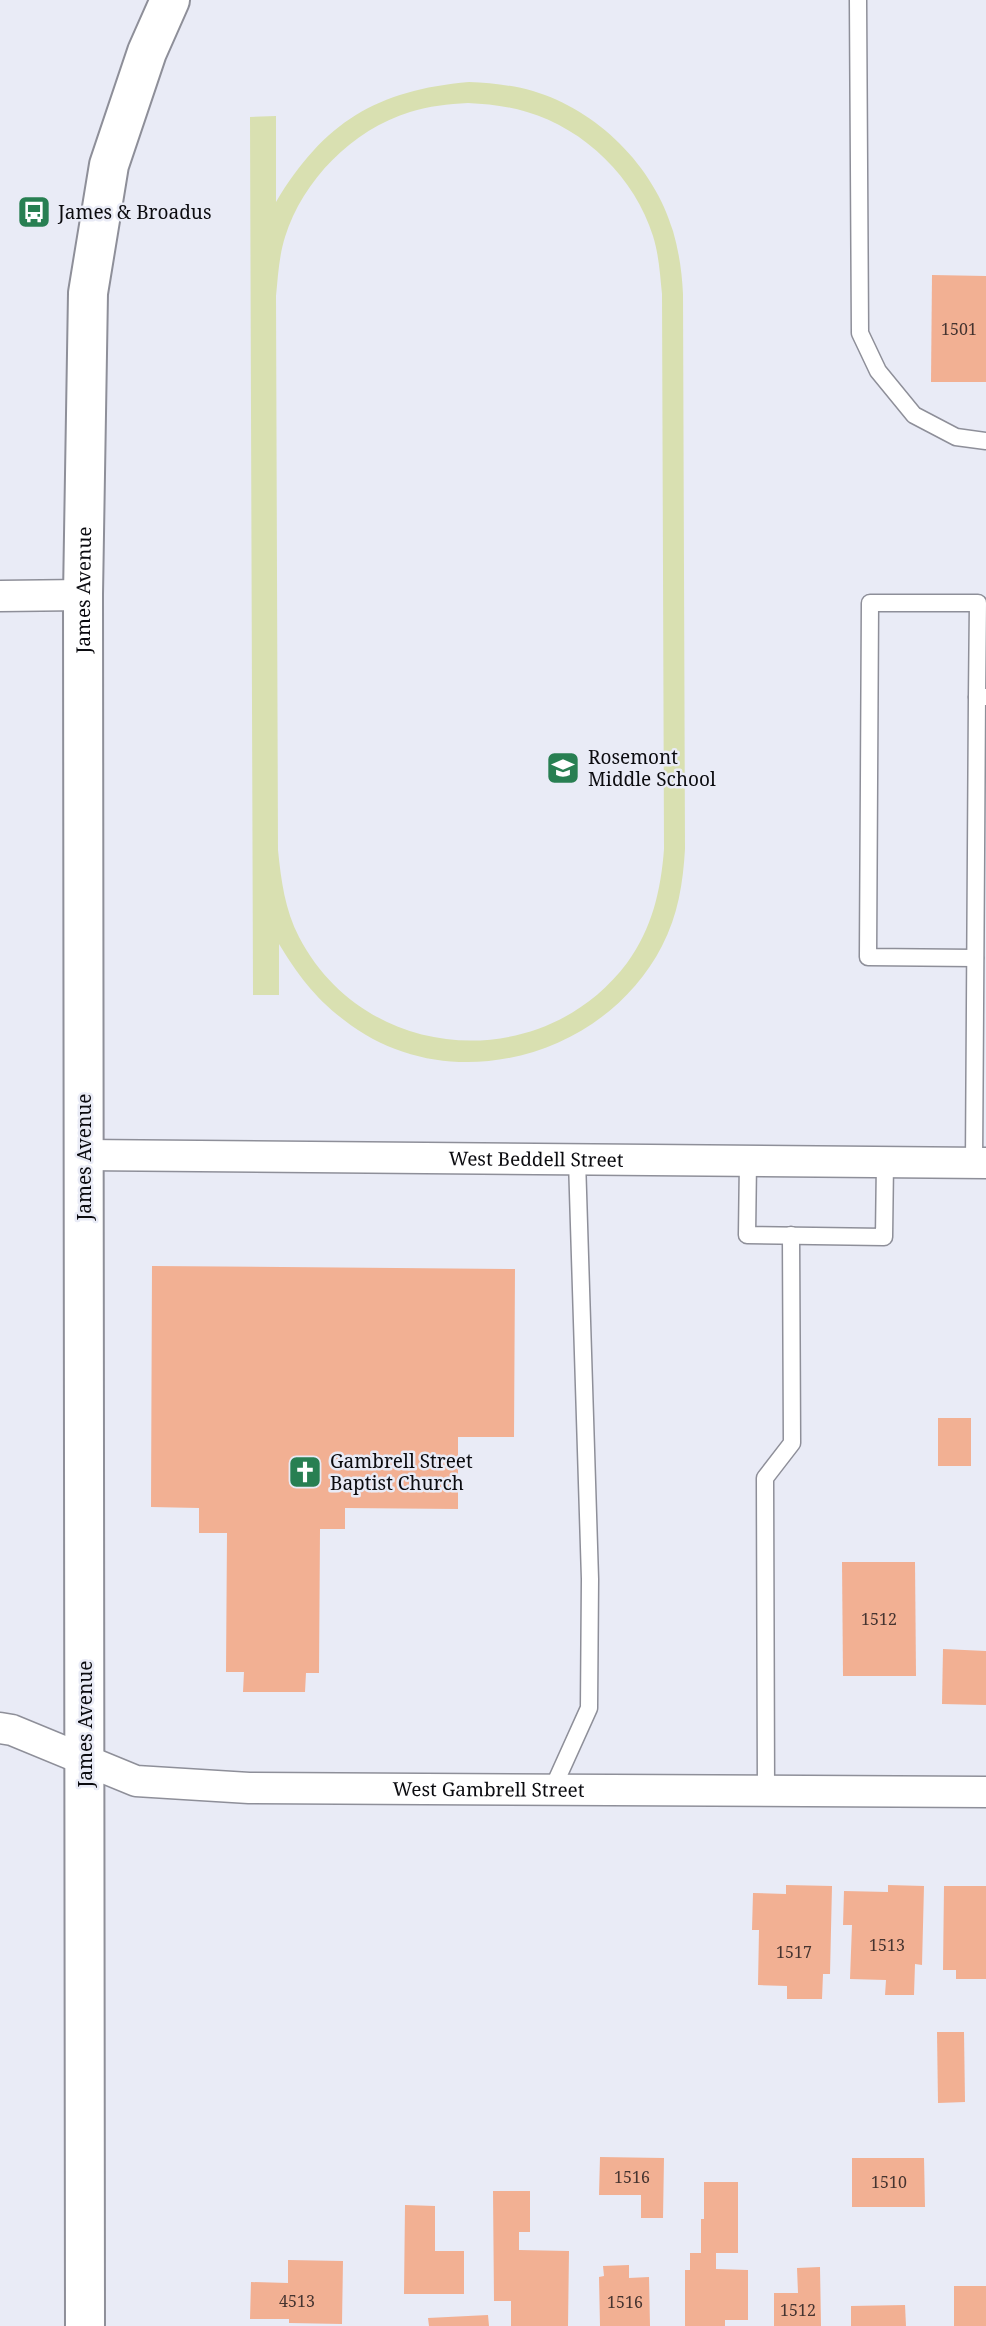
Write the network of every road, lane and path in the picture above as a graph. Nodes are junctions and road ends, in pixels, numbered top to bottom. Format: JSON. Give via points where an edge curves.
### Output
{"nodes":[{"id":1,"x":170,"y":0,"type":"edge"},
{"id":2,"x":858,"y":0,"type":"edge"},
{"id":3,"x":986,"y":441,"type":"edge"},
{"id":4,"x":83,"y":595,"type":"junction"},
{"id":5,"x":0,"y":596,"type":"edge"},
{"id":6,"x":981,"y":697,"type":"edge"},
{"id":7,"x":975,"y":958,"type":"junction"},
{"id":8,"x":83,"y":1155,"type":"junction"},
{"id":9,"x":577,"y":1160,"type":"junction"},
{"id":10,"x":748,"y":1161,"type":"junction"},
{"id":11,"x":885,"y":1163,"type":"junction"},
{"id":12,"x":980,"y":1163,"type":"edge"},
{"id":13,"x":791,"y":1236,"type":"junction"},
{"id":14,"x":0,"y":1728,"type":"edge"},
{"id":15,"x":85,"y":1762,"type":"junction"},
{"id":16,"x":552,"y":1790,"type":"junction"},
{"id":17,"x":766,"y":1791,"type":"junction"},
{"id":18,"x":986,"y":1792,"type":"edge"},
{"id":19,"x":85,"y":2326,"type":"edge"}],
"edges":[{"from":1,"to":4,"type":"main road","name":"James Avenue","via":[[109,165],[88,293]]},
{"from":2,"to":3,"type":"lane","via":[[860,333],[878,371],[914,415],[956,437]]},
{"from":4,"to":5,"type":"street"},
{"from":4,"to":8,"type":"main road","name":"James Avenue"},
{"from":6,"to":7,"type":"lane"},
{"from":6,"to":7,"type":"lane","via":[[978,603],[870,603],[868,957]]},
{"from":7,"to":12,"type":"lane"},
{"from":8,"to":9,"type":"street","name":"West Beddell Street"},
{"from":8,"to":15,"type":"main road","name":"James Avenue"},
{"from":9,"to":10,"type":"street","name":"West Beddell Street"},
{"from":9,"to":16,"type":"lane","via":[[590,1579],[589,1708]]},
{"from":10,"to":11,"type":"street","name":"West Beddell Street"},
{"from":10,"to":13,"type":"lane","via":[[747,1236]]},
{"from":11,"to":12,"type":"street","name":"West Beddell Street"},
{"from":11,"to":13,"type":"lane","via":[[884,1237]]},
{"from":13,"to":17,"type":"lane","via":[[792,1443],[765,1478]]},
{"from":14,"to":15,"type":"street","name":"West Gambrell Street"},
{"from":15,"to":16,"type":"street","name":"West Gambrell Street","via":[[136,1781],[249,1788]]},
{"from":15,"to":19,"type":"main road","name":"James Avenue"},
{"from":16,"to":17,"type":"street","name":"West Gambrell Street"},
{"from":17,"to":18,"type":"street","name":"West Gambrell Street"}]}
